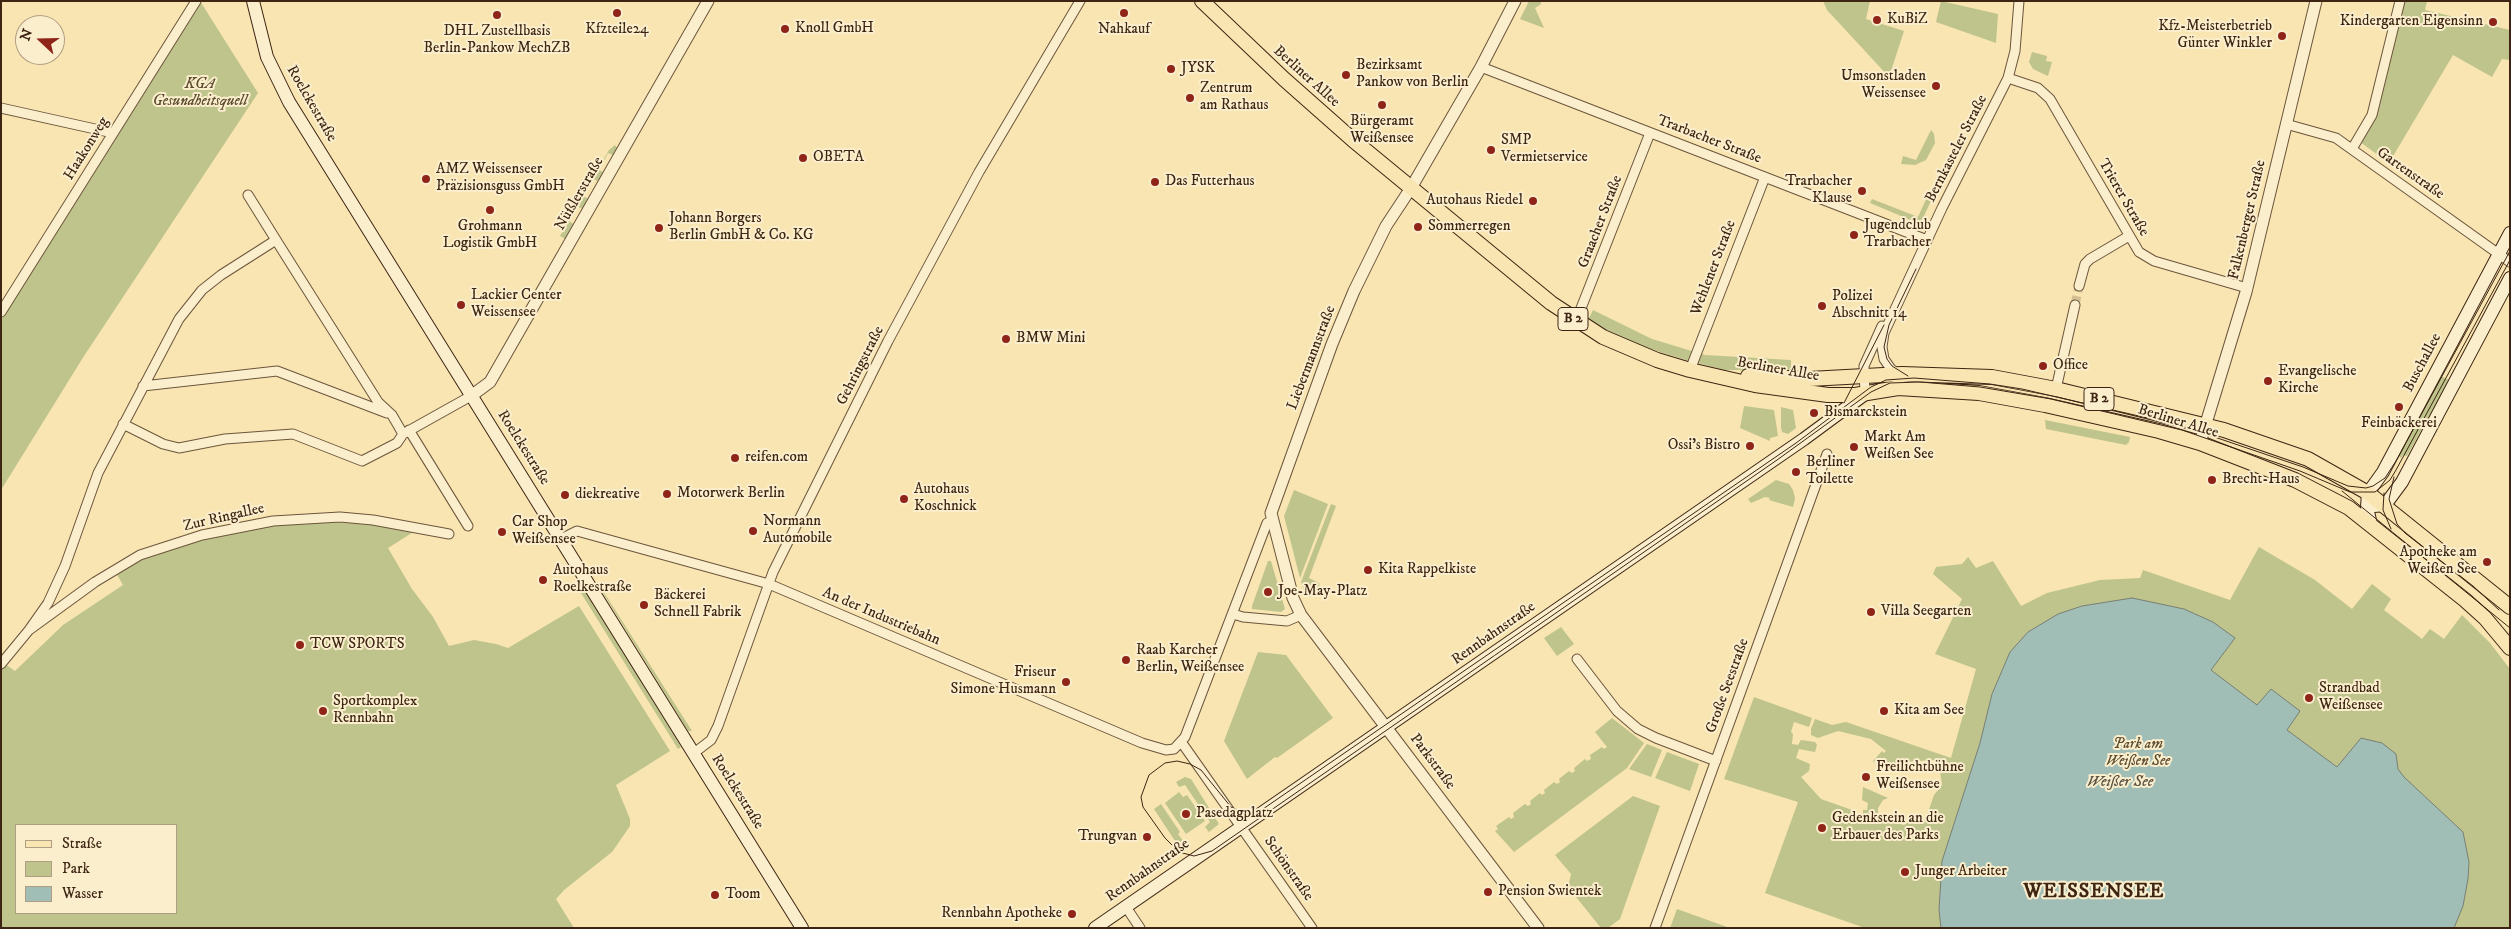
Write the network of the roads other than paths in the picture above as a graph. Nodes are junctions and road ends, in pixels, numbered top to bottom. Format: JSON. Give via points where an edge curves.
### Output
{"nodes":[{"id":1,"x":196,"y":1,"type":"edge"},
{"id":2,"x":253,"y":1,"type":"edge"},
{"id":3,"x":708,"y":1,"type":"edge"},
{"id":4,"x":1080,"y":1,"type":"edge"},
{"id":5,"x":1202,"y":1,"type":"edge"},
{"id":6,"x":1515,"y":1,"type":"edge"},
{"id":7,"x":2019,"y":1,"type":"edge"},
{"id":8,"x":2316,"y":1,"type":"edge"},
{"id":9,"x":2400,"y":1,"type":"edge"},
{"id":10,"x":1481,"y":67,"type":"junction"},
{"id":11,"x":2008,"y":78,"type":"junction"},
{"id":12,"x":1,"y":108,"type":"edge"},
{"id":13,"x":2286,"y":124,"type":"junction"},
{"id":14,"x":1650,"y":132,"type":"junction"},
{"id":15,"x":113,"y":133,"type":"junction"},
{"id":16,"x":2352,"y":149,"type":"junction"},
{"id":17,"x":1765,"y":177,"type":"junction"},
{"id":18,"x":1411,"y":188,"type":"junction"},
{"id":19,"x":248,"y":195,"type":"dead end"},
{"id":20,"x":2510,"y":233,"type":"edge"},
{"id":21,"x":2129,"y":236,"type":"junction"},
{"id":22,"x":276,"y":240,"type":"junction"},
{"id":23,"x":1927,"y":240,"type":"junction"},
{"id":24,"x":2499,"y":254,"type":"junction"},
{"id":25,"x":2510,"y":262,"type":"edge"},
{"id":26,"x":2510,"y":278,"type":"edge"},
{"id":27,"x":2080,"y":286,"type":"tunnel mouth"},
{"id":28,"x":2247,"y":288,"type":"junction"},
{"id":29,"x":1897,"y":303,"type":"junction"},
{"id":30,"x":2075,"y":305,"type":"tunnel mouth"},
{"id":31,"x":1,"y":312,"type":"edge"},
{"id":32,"x":1576,"y":321,"type":"junction"},
{"id":33,"x":1690,"y":370,"type":"junction"},
{"id":34,"x":1898,"y":374,"type":"junction"},
{"id":35,"x":1914,"y":374,"type":"junction"},
{"id":36,"x":1864,"y":375,"type":"junction"},
{"id":37,"x":1718,"y":376,"type":"junction"},
{"id":38,"x":143,"y":386,"type":"junction"},
{"id":39,"x":2056,"y":389,"type":"junction"},
{"id":40,"x":1865,"y":394,"type":"junction"},
{"id":41,"x":471,"y":396,"type":"junction"},
{"id":42,"x":392,"y":415,"type":"junction"},
{"id":43,"x":123,"y":424,"type":"junction"},
{"id":44,"x":2206,"y":425,"type":"junction"},
{"id":45,"x":406,"y":432,"type":"junction"},
{"id":46,"x":2200,"y":443,"type":"junction"},
{"id":47,"x":1827,"y":454,"type":"dead end"},
{"id":48,"x":2368,"y":493,"type":"junction"},
{"id":49,"x":2384,"y":505,"type":"junction"},
{"id":50,"x":2367,"y":507,"type":"junction"},
{"id":51,"x":2350,"y":508,"type":"junction"},
{"id":52,"x":1272,"y":521,"type":"junction"},
{"id":53,"x":2371,"y":525,"type":"junction"},
{"id":54,"x":468,"y":526,"type":"dead end"},
{"id":55,"x":448,"y":534,"type":"dead end"},
{"id":56,"x":561,"y":539,"type":"junction"},
{"id":57,"x":769,"y":584,"type":"junction"},
{"id":58,"x":2510,"y":606,"type":"edge"},
{"id":59,"x":1233,"y":614,"type":"junction"},
{"id":60,"x":1301,"y":615,"type":"junction"},
{"id":61,"x":29,"y":630,"type":"junction"},
{"id":62,"x":2510,"y":648,"type":"edge"},
{"id":63,"x":1577,"y":659,"type":"dead end"},
{"id":64,"x":1,"y":664,"type":"edge"},
{"id":65,"x":1388,"y":727,"type":"junction"},
{"id":66,"x":1182,"y":744,"type":"junction"},
{"id":67,"x":694,"y":753,"type":"junction"},
{"id":68,"x":1716,"y":761,"type":"junction"},
{"id":69,"x":1240,"y":828,"type":"junction"},
{"id":70,"x":1126,"y":906,"type":"junction"},
{"id":71,"x":802,"y":928,"type":"edge"},
{"id":72,"x":1095,"y":928,"type":"edge"},
{"id":73,"x":1140,"y":928,"type":"edge"},
{"id":74,"x":1312,"y":928,"type":"edge"},
{"id":75,"x":1538,"y":928,"type":"edge"},
{"id":76,"x":1655,"y":928,"type":"edge"}],
"edges":[{"from":1,"to":15,"type":"street","name":"Haakonweg"},
{"from":2,"to":41,"type":"main road","name":"Roelckestraße","via":[[267,57],[289,102]]},
{"from":3,"to":41,"type":"street","name":"Nüßlerstraße","via":[[490,382]]},
{"from":4,"to":57,"type":"street","name":"Gehringstraße","via":[[994,146],[907,305]]},
{"from":5,"to":18,"type":"main road","name":"Berliner Allee","number":"B 2","via":[[1311,104]]},
{"from":6,"to":10,"type":"street","name":"Liebermannstraße"},
{"from":7,"to":11,"type":"street","name":"Bernkasteler Straße","via":[[2015,51]]},
{"from":8,"to":13,"type":"street","name":"Falkenberger Straße"},
{"from":9,"to":16,"type":"street","via":[[2372,115]]},
{"from":10,"to":14,"type":"street","name":"Trarbacher Straße"},
{"from":10,"to":18,"type":"street","name":"Liebermannstraße"},
{"from":11,"to":21,"type":"street","name":"Trierer Straße","via":[[2038,88],[2050,99]]},
{"from":11,"to":23,"type":"street","name":"Bernkasteler Straße"},
{"from":12,"to":15,"type":"street"},
{"from":13,"to":16,"type":"street","name":"Gartenstraße","via":[[2330,135]]},
{"from":13,"to":28,"type":"street","name":"Falkenberger Straße"},
{"from":14,"to":17,"type":"street","name":"Trarbacher Straße"},
{"from":14,"to":32,"type":"street","name":"Graacher Straße"},
{"from":15,"to":31,"type":"street","name":"Haakonweg"},
{"from":16,"to":24,"type":"street","name":"Gartenstraße"},
{"from":17,"to":23,"type":"street","name":"Trarbacher Straße"},
{"from":17,"to":33,"type":"street","name":"Wehlener Straße"},
{"from":18,"to":32,"type":"main road","name":"Berliner Allee","number":"B 2"},
{"from":18,"to":52,"type":"street","name":"Liebermannstraße","via":[[1386,226],[1354,291],[1272,508]]},
{"from":19,"to":22,"type":"street"},
{"from":20,"to":24,"type":"main road","name":"Buschallee"},
{"from":21,"to":27,"type":"street","via":[[2090,259]]},
{"from":21,"to":28,"type":"street","name":"Trierer Straße","via":[[2139,252],[2154,262]]},
{"from":22,"to":38,"type":"street","name":"Zur Ringallee","via":[[222,275],[190,302]]},
{"from":22,"to":42,"type":"street","via":[[378,402]]},
{"from":23,"to":29,"type":"street","name":"Bernkasteler Straße"},
{"from":24,"to":25,"type":"street","name":"Gartenstraße"},
{"from":24,"to":48,"type":"main road","name":"Buschallee","via":[[2385,468]]},
{"from":26,"to":49,"type":"main road","via":[[2402,482]]},
{"from":28,"to":44,"type":"street","name":"Falkenberger Straße"},
{"from":29,"to":34,"type":"street","name":"Bernkasteler Straße","via":[[1886,326],[1882,346],[1886,361]]},
{"from":29,"to":36,"type":"street","name":"Bernkasteler Straße","via":[[1883,322],[1866,359]]},
{"from":30,"to":39,"type":"street"},
{"from":32,"to":33,"type":"main road","name":"Berliner Allee","number":"B 2","via":[[1628,348]]},
{"from":33,"to":37,"type":"main road","name":"Berliner Allee","number":"B 2"},
{"from":34,"to":35,"type":"main road","name":"Berliner Allee","number":"B 2"},
{"from":34,"to":36,"type":"main road","name":"Berliner Allee","number":"B 2"},
{"from":35,"to":39,"type":"main road","name":"Berliner Allee","number":"B 2","via":[[1992,377]]},
{"from":35,"to":40,"type":"main road","name":"Rennbahnstraße","via":[[1891,378]]},
{"from":36,"to":37,"type":"main road","name":"Berliner Allee","number":"B 2","via":[[1809,379]]},
{"from":36,"to":40,"type":"street","name":"Bernkasteler Straße"},
{"from":37,"to":40,"type":"main road","name":"Berliner Allee","number":"B 2","via":[[1803,393]]},
{"from":38,"to":42,"type":"street","via":[[277,371]]},
{"from":38,"to":43,"type":"street","name":"Zur Ringallee"},
{"from":39,"to":44,"type":"main road","name":"Berliner Allee","number":"B 2"},
{"from":40,"to":46,"type":"main road","name":"Berliner Allee","number":"B 2","via":[[1898,388],[2022,400]]},
{"from":40,"to":65,"type":"main road","name":"Rennbahnstraße"},
{"from":41,"to":45,"type":"street"},
{"from":41,"to":56,"type":"main road","name":"Roelckestraße"},
{"from":42,"to":45,"type":"street"},
{"from":43,"to":45,"type":"street","via":[[163,444],[179,448],[225,439],[293,434],[362,461],[397,444]]},
{"from":43,"to":61,"type":"street","name":"Zur Ringallee","via":[[98,473],[65,566],[48,603]]},
{"from":44,"to":46,"type":"street","name":"Falkenberger Straße"},
{"from":44,"to":48,"type":"main road","name":"Berliner Allee","number":"B 2","via":[[2308,459]]},
{"from":45,"to":54,"type":"street"},
{"from":46,"to":51,"type":"main road","name":"Berliner Allee","number":"B 2","via":[[2302,483]]},
{"from":47,"to":68,"type":"street","name":"Große Seestraße"},
{"from":48,"to":49,"type":"main road","name":"Berliner Allee","number":"B 2"},
{"from":48,"to":50,"type":"main road"},
{"from":49,"to":50,"type":"main road"},
{"from":49,"to":58,"type":"main road","name":"Berliner Allee","number":"B 2"},
{"from":50,"to":51,"type":"main road"},
{"from":50,"to":53,"type":"main road"},
{"from":51,"to":53,"type":"main road","name":"Berliner Allee","number":"B 2"},
{"from":52,"to":59,"type":"street","name":"Liebermannstraße","via":[[1267,523]]},
{"from":52,"to":60,"type":"street","name":"Parkstraße","via":[[1293,598]]},
{"from":53,"to":62,"type":"main road","name":"Berliner Allee","number":"B 2","via":[[2465,600]]},
{"from":55,"to":61,"type":"street","name":"Zur Ringallee","via":[[340,517],[272,521],[202,535],[132,560],[75,595]]},
{"from":56,"to":57,"type":"street","name":"An der Industriebahn","via":[[577,531]]},
{"from":56,"to":67,"type":"main road","name":"Roelckestraße"},
{"from":57,"to":66,"type":"street","name":"An der Industriebahn","via":[[1142,744],[1166,750]]},
{"from":57,"to":67,"type":"street","name":"Gehringstraße","via":[[718,726],[711,740]]},
{"from":59,"to":60,"type":"street","via":[[1286,621]]},
{"from":59,"to":66,"type":"street","name":"Liebermannstraße"},
{"from":60,"to":65,"type":"street","name":"Parkstraße"},
{"from":61,"to":64,"type":"street","name":"Zur Ringallee"},
{"from":63,"to":68,"type":"street","via":[[1613,706],[1638,729]]},
{"from":65,"to":69,"type":"main road","name":"Rennbahnstraße"},
{"from":65,"to":75,"type":"street","name":"Parkstraße"},
{"from":66,"to":69,"type":"street"},
{"from":67,"to":71,"type":"main road","name":"Roelckestraße"},
{"from":68,"to":76,"type":"street","name":"Große Seestraße"},
{"from":69,"to":70,"type":"main road","name":"Rennbahnstraße"},
{"from":69,"to":74,"type":"street","name":"Schönstraße"},
{"from":70,"to":72,"type":"main road","name":"Rennbahnstraße"},
{"from":70,"to":73,"type":"street"}]}
